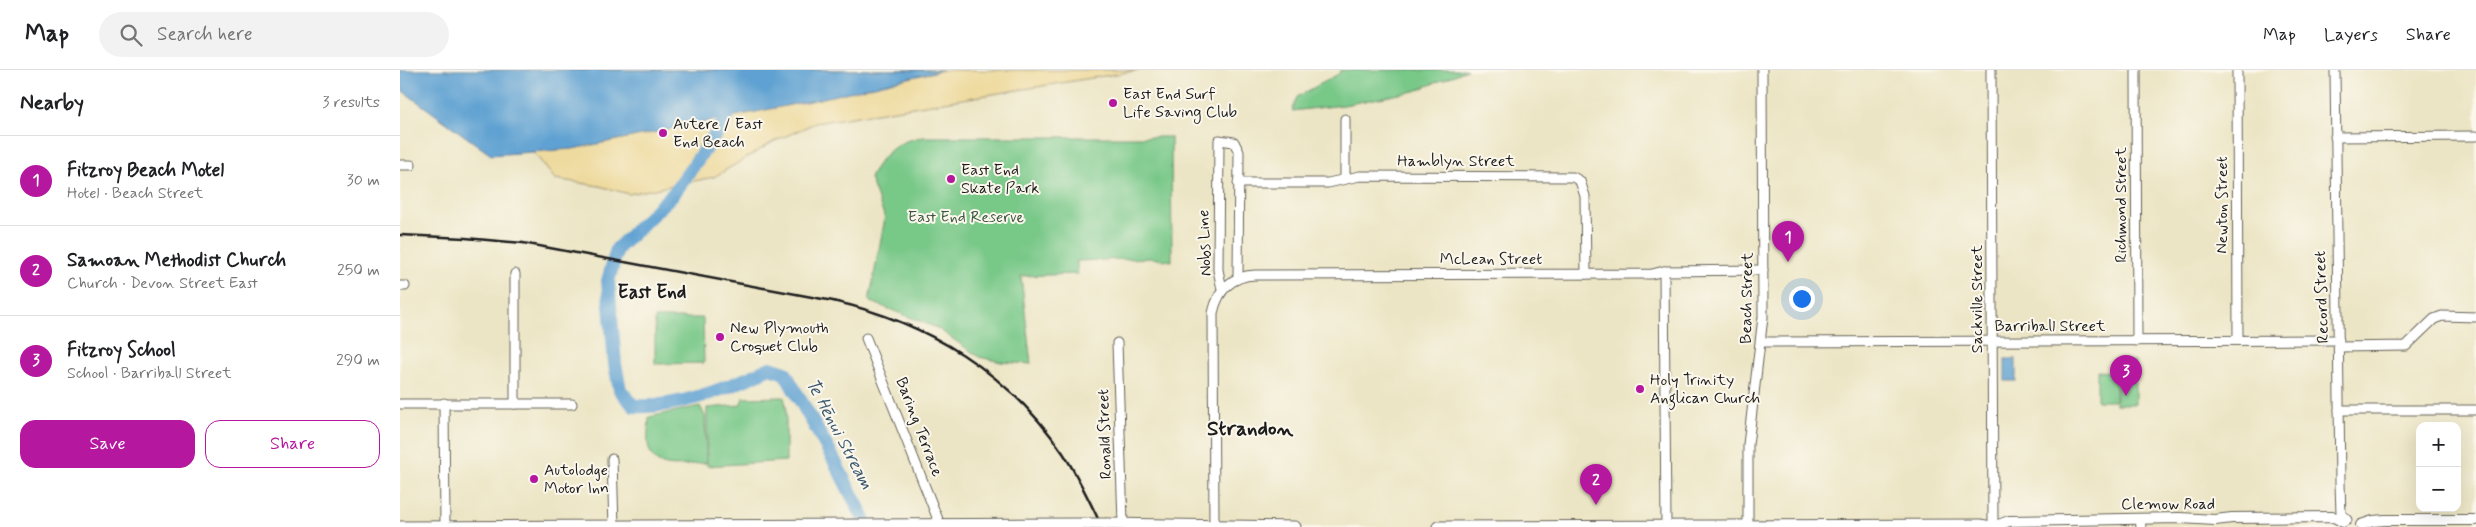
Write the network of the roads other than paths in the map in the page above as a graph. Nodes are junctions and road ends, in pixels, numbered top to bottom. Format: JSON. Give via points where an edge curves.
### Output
{"nodes":[{"id":1,"x":1762,"y":70,"type":"edge"},
{"id":2,"x":1991,"y":70,"type":"edge"},
{"id":3,"x":2136,"y":70,"type":"edge"},
{"id":4,"x":2237,"y":70,"type":"edge"},
{"id":5,"x":2335,"y":70,"type":"edge"},
{"id":6,"x":1345,"y":119,"type":"dead end"},
{"id":7,"x":2476,"y":136,"type":"edge"},
{"id":8,"x":2335,"y":137,"type":"junction"},
{"id":9,"x":411,"y":165,"type":"dead end"},
{"id":10,"x":400,"y":166,"type":"edge"},
{"id":11,"x":1345,"y":178,"type":"junction"},
{"id":12,"x":1238,"y":183,"type":"junction"},
{"id":13,"x":1763,"y":270,"type":"junction"},
{"id":14,"x":1664,"y":271,"type":"junction"},
{"id":15,"x":515,"y":274,"type":"dead end"},
{"id":16,"x":1586,"y":274,"type":"junction"},
{"id":17,"x":1238,"y":278,"type":"junction"},
{"id":18,"x":1222,"y":289,"type":"junction"},
{"id":19,"x":2476,"y":317,"type":"edge"},
{"id":20,"x":866,"y":338,"type":"dead end"},
{"id":21,"x":2238,"y":340,"type":"junction"},
{"id":22,"x":2137,"y":341,"type":"junction"},
{"id":23,"x":1762,"y":342,"type":"junction"},
{"id":24,"x":1992,"y":342,"type":"junction"},
{"id":25,"x":1117,"y":343,"type":"dead end"},
{"id":26,"x":2339,"y":344,"type":"junction"},
{"id":27,"x":444,"y":403,"type":"junction"},
{"id":28,"x":400,"y":404,"type":"edge"},
{"id":29,"x":515,"y":404,"type":"junction"},
{"id":30,"x":572,"y":404,"type":"dead end"},
{"id":31,"x":2340,"y":410,"type":"junction"},
{"id":32,"x":2476,"y":410,"type":"edge"},
{"id":33,"x":612,"y":459,"type":"dead end"},
{"id":34,"x":2476,"y":520,"type":"edge"},
{"id":35,"x":2141,"y":523,"type":"edge"},
{"id":36,"x":2343,"y":523,"type":"edge"},
{"id":37,"x":1124,"y":524,"type":"junction"},
{"id":38,"x":445,"y":526,"type":"edge"},
{"id":39,"x":614,"y":526,"type":"edge"},
{"id":40,"x":941,"y":526,"type":"edge"},
{"id":41,"x":1005,"y":526,"type":"edge"},
{"id":42,"x":1214,"y":526,"type":"edge"},
{"id":43,"x":1748,"y":526,"type":"edge"},
{"id":44,"x":1893,"y":526,"type":"edge"},
{"id":45,"x":2361,"y":526,"type":"edge"},
{"id":46,"x":400,"y":527,"type":"edge"},
{"id":47,"x":1288,"y":527,"type":"edge"},
{"id":48,"x":1295,"y":527,"type":"edge"},
{"id":49,"x":1438,"y":527,"type":"edge"},
{"id":50,"x":1666,"y":527,"type":"edge"},
{"id":51,"x":1992,"y":527,"type":"edge"}],
"edges":[{"from":1,"to":13,"type":"street","name":"Beach Street"},
{"from":2,"to":24,"type":"street","name":"Sackville Street"},
{"from":3,"to":22,"type":"street","name":"Richmond Street"},
{"from":4,"to":21,"type":"street","name":"Newton Street"},
{"from":5,"to":8,"type":"street","name":"Record Street"},
{"from":6,"to":11,"type":"street"},
{"from":7,"to":8,"type":"street"},
{"from":8,"to":26,"type":"street","name":"Record Street"},
{"from":9,"to":10,"type":"street"},
{"from":11,"to":12,"type":"street","name":"Hamblyn Street","via":[[1328,183]]},
{"from":11,"to":16,"type":"street","name":"Hamblyn Street","via":[[1573,177],[1580,181],[1585,196]]},
{"from":12,"to":17,"type":"street","name":"Nobs Line"},
{"from":12,"to":18,"type":"street","name":"Nobs Line","via":[[1238,146],[1230,140],[1219,140],[1218,270]]},
{"from":13,"to":14,"type":"street","name":"McLean Street"},
{"from":13,"to":23,"type":"street","name":"Beach Street"},
{"from":14,"to":16,"type":"street","name":"McLean Street","via":[[1652,274]]},
{"from":14,"to":50,"type":"street"},
{"from":15,"to":29,"type":"street"},
{"from":16,"to":17,"type":"street","name":"McLean Street","via":[[1255,275]]},
{"from":17,"to":18,"type":"street","name":"McLean Street"},
{"from":18,"to":42,"type":"street","name":"Nobs Line","via":[[1215,304],[1213,320]]},
{"from":19,"to":26,"type":"street","name":"Barriball Street","via":[[2442,316],[2434,319],[2406,346]]},
{"from":20,"to":40,"type":"street","name":"Baring Terrace"},
{"from":21,"to":22,"type":"street","name":"Barriball Street"},
{"from":21,"to":26,"type":"street","name":"Barriball Street"},
{"from":22,"to":24,"type":"street","name":"Barriball Street"},
{"from":23,"to":24,"type":"street","name":"Barriball Street"},
{"from":23,"to":43,"type":"street","name":"Beach Street","via":[[1748,445]]},
{"from":24,"to":51,"type":"street","name":"Sackville Street"},
{"from":25,"to":37,"type":"street","name":"Ronald Street"},
{"from":26,"to":31,"type":"street","name":"Record Street"},
{"from":27,"to":28,"type":"street"},
{"from":27,"to":29,"type":"street"},
{"from":27,"to":38,"type":"street"},
{"from":29,"to":30,"type":"street"},
{"from":31,"to":32,"type":"street"},
{"from":31,"to":36,"type":"street","name":"Record Street"},
{"from":33,"to":39,"type":"street"},
{"from":34,"to":45,"type":"street","via":[[2385,520]]},
{"from":35,"to":36,"type":"street","name":"Clemow Road","via":[[2180,518],[2334,517]]},
{"from":35,"to":51,"type":"street","name":"Clemow Road","via":[[2009,520]]},
{"from":36,"to":45,"type":"street","name":"Clemow Road","via":[[2353,520]]},
{"from":37,"to":41,"type":"main road","bridge":true},
{"from":37,"to":42,"type":"main road"},
{"from":38,"to":39,"type":"main road"},
{"from":38,"to":46,"type":"main road"},
{"from":39,"to":40,"type":"main road"},
{"from":40,"to":41,"type":"main road"},
{"from":42,"to":47,"type":"main road"},
{"from":43,"to":44,"type":"main road"},
{"from":43,"to":50,"type":"main road"},
{"from":44,"to":51,"type":"main road"},
{"from":47,"to":48,"type":"main road"},
{"from":49,"to":50,"type":"main road"}]}
